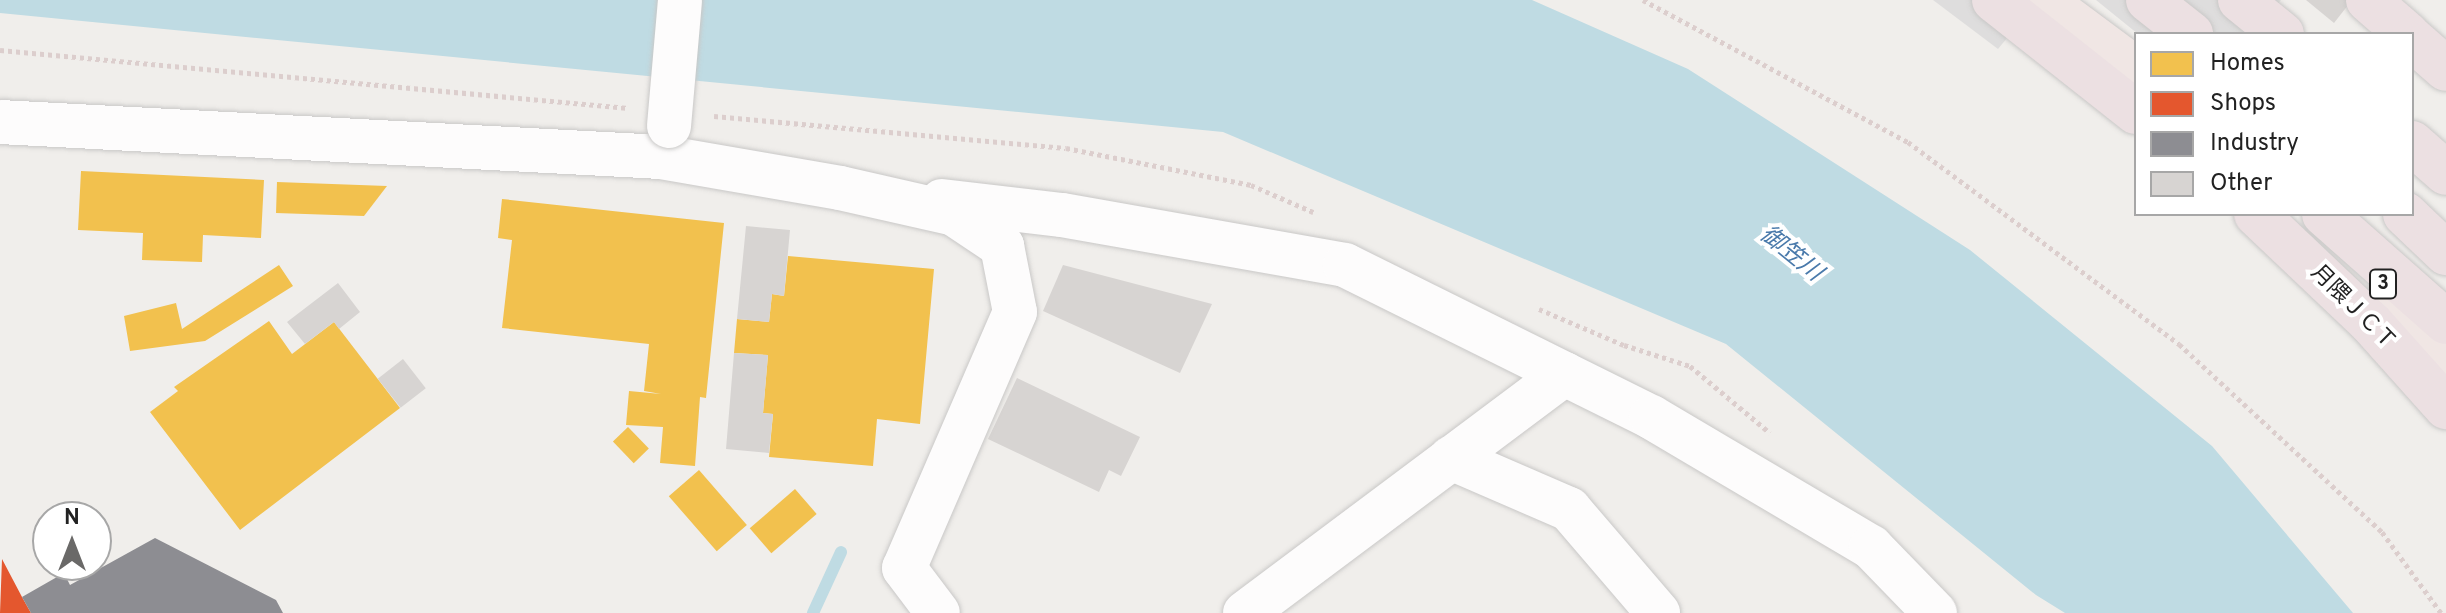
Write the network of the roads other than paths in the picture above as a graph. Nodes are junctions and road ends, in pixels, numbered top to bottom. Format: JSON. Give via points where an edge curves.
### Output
{"nodes":[{"id":1,"x":680,"y":0,"type":"edge"},
{"id":2,"x":1994,"y":0,"type":"edge"},
{"id":3,"x":2043,"y":0,"type":"edge"},
{"id":4,"x":2148,"y":0,"type":"edge"},
{"id":5,"x":2240,"y":0,"type":"edge"},
{"id":6,"x":2368,"y":0,"type":"edge"},
{"id":7,"x":2188,"y":32,"type":"edge"},
{"id":8,"x":2280,"y":32,"type":"edge"},
{"id":9,"x":2405,"y":32,"type":"edge"},
{"id":10,"x":2414,"y":41,"type":"edge"},
{"id":11,"x":2134,"y":68,"type":"edge"},
{"id":12,"x":2446,"y":69,"type":"edge"},
{"id":13,"x":2134,"y":110,"type":"edge"},
{"id":14,"x":0,"y":122,"type":"edge"},
{"id":15,"x":665,"y":141,"type":"junction"},
{"id":16,"x":2414,"y":145,"type":"edge"},
{"id":17,"x":2446,"y":173,"type":"edge"},
{"id":18,"x":840,"y":188,"type":"junction"},
{"id":19,"x":2258,"y":216,"type":"edge"},
{"id":20,"x":2324,"y":216,"type":"edge"},
{"id":21,"x":2324,"y":216,"type":"edge"},
{"id":22,"x":2407,"y":216,"type":"edge"},
{"id":23,"x":2446,"y":253,"type":"edge"},
{"id":24,"x":2446,"y":322,"type":"edge"},
{"id":25,"x":2446,"y":354,"type":"edge"},
{"id":26,"x":1564,"y":374,"type":"junction"},
{"id":27,"x":2446,"y":407,"type":"edge"},
{"id":28,"x":1451,"y":458,"type":"junction"},
{"id":29,"x":1256,"y":610,"type":"edge"},
{"id":30,"x":938,"y":613,"type":"edge"},
{"id":31,"x":1658,"y":613,"type":"edge"},
{"id":32,"x":1935,"y":613,"type":"edge"}],
"edges":[{"from":1,"to":15,"type":"street","bridge":true},
{"from":2,"to":13,"type":"highway"},
{"from":3,"to":11,"type":"highway"},
{"from":4,"to":7,"type":"highway"},
{"from":5,"to":8,"type":"highway"},
{"from":6,"to":9,"type":"highway"},
{"from":10,"to":12,"type":"highway"},
{"from":14,"to":15,"type":"street"},
{"from":15,"to":18,"type":"street"},
{"from":16,"to":17,"type":"highway"},
{"from":18,"to":26,"type":"street","via":[[1062,215],[1345,265]]},
{"from":18,"to":30,"type":"street","via":[[954,214],[1002,246],[1015,312],[904,568]]},
{"from":19,"to":27,"type":"highway","name":"月隈ＪＣＴ","via":[[2371,323]]},
{"from":20,"to":24,"type":"highway"},
{"from":21,"to":25,"type":"highway","number":"3"},
{"from":22,"to":23,"type":"highway"},
{"from":26,"to":28,"type":"street"},
{"from":26,"to":32,"type":"street","via":[[1651,417],[1871,547]]},
{"from":28,"to":29,"type":"street"},
{"from":28,"to":31,"type":"street","via":[[1569,509]]}]}
